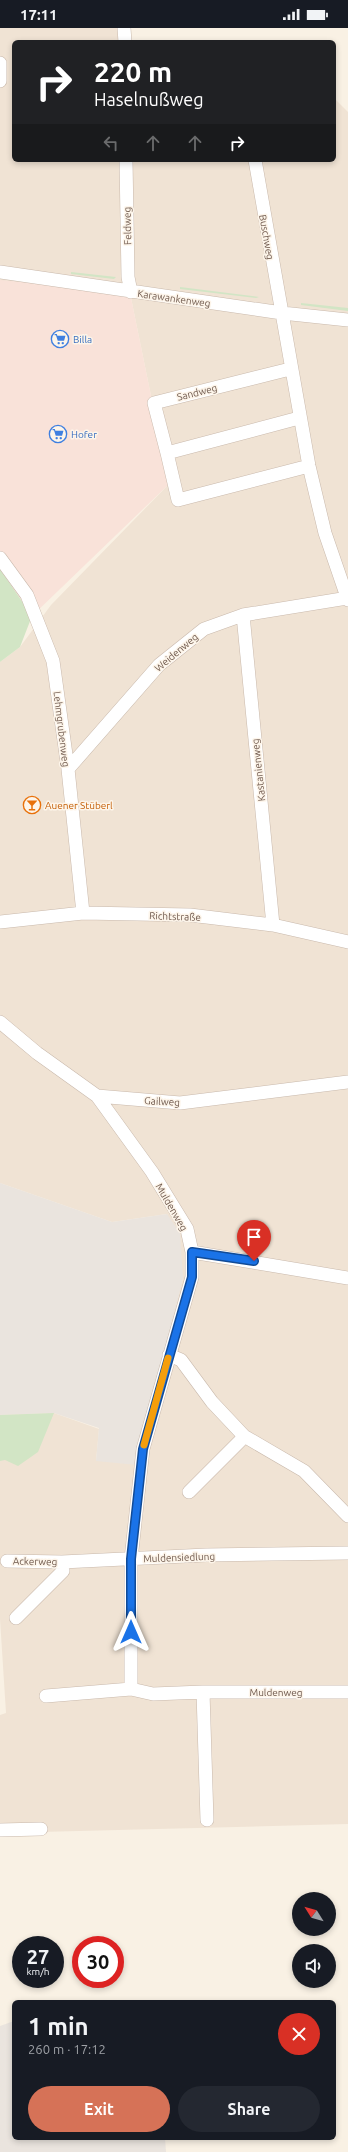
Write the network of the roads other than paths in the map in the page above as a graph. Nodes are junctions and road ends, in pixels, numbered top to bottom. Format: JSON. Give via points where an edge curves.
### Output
{"nodes":[{"id":1,"x":124,"y":28,"type":"edge"},
{"id":2,"x":125,"y":40,"type":"edge"},
{"id":3,"x":0,"y":63,"type":"edge"},
{"id":4,"x":0,"y":81,"type":"edge"},
{"id":5,"x":126,"y":162,"type":"edge"},
{"id":6,"x":254,"y":162,"type":"edge"},
{"id":7,"x":0,"y":272,"type":"edge"},
{"id":8,"x":131,"y":292,"type":"junction"},
{"id":9,"x":282,"y":312,"type":"junction"},
{"id":10,"x":348,"y":320,"type":"edge"},
{"id":11,"x":290,"y":369,"type":"junction"},
{"id":12,"x":299,"y":418,"type":"junction"},
{"id":13,"x":167,"y":453,"type":"junction"},
{"id":14,"x":309,"y":466,"type":"junction"},
{"id":15,"x":0,"y":558,"type":"edge"},
{"id":16,"x":348,"y":598,"type":"edge"},
{"id":17,"x":243,"y":615,"type":"junction"},
{"id":18,"x":68,"y":769,"type":"junction"},
{"id":19,"x":83,"y":913,"type":"junction"},
{"id":20,"x":0,"y":922,"type":"edge"},
{"id":21,"x":273,"y":925,"type":"junction"},
{"id":22,"x":348,"y":942,"type":"edge"},
{"id":23,"x":0,"y":1022,"type":"edge"},
{"id":24,"x":348,"y":1082,"type":"edge"},
{"id":25,"x":97,"y":1096,"type":"junction"},
{"id":26,"x":192,"y":1252,"type":"junction"},
{"id":27,"x":348,"y":1278,"type":"edge"},
{"id":28,"x":168,"y":1355,"type":"junction"},
{"id":29,"x":244,"y":1436,"type":"junction"},
{"id":30,"x":189,"y":1492,"type":"dead end"},
{"id":31,"x":348,"y":1516,"type":"edge"},
{"id":32,"x":348,"y":1553,"type":"edge"},
{"id":33,"x":131,"y":1559,"type":"junction"},
{"id":34,"x":7,"y":1561,"type":"dead end"},
{"id":35,"x":62,"y":1562,"type":"junction"},
{"id":36,"x":16,"y":1618,"type":"dead end"},
{"id":37,"x":131,"y":1689,"type":"junction"},
{"id":38,"x":203,"y":1692,"type":"junction"},
{"id":39,"x":348,"y":1692,"type":"edge"},
{"id":40,"x":46,"y":1696,"type":"dead end"},
{"id":41,"x":207,"y":1820,"type":"dead end"},
{"id":42,"x":41,"y":1829,"type":"dead end"},
{"id":43,"x":0,"y":1830,"type":"edge"}],
"edges":[{"from":1,"to":2,"type":"street"},
{"from":3,"to":4,"type":"street"},
{"from":5,"to":8,"type":"street","name":"Feldweg","via":[[128,277]]},
{"from":6,"to":9,"type":"street","name":"Buschweg"},
{"from":7,"to":8,"type":"street","name":"Karawankenweg"},
{"from":8,"to":9,"type":"street","name":"Karawankenweg"},
{"from":9,"to":10,"type":"street","name":"Karawankenweg"},
{"from":9,"to":11,"type":"street"},
{"from":11,"to":12,"type":"street"},
{"from":11,"to":13,"type":"street","name":"Sandweg","via":[[154,403]]},
{"from":12,"to":13,"type":"street"},
{"from":12,"to":14,"type":"street"},
{"from":13,"to":14,"type":"street","name":"Sandweg","via":[[178,500]]},
{"from":14,"to":16,"type":"street","via":[[324,533]]},
{"from":15,"to":18,"type":"street","name":"Lehmgrubenweg","via":[[27,595],[53,661]]},
{"from":16,"to":17,"type":"street","name":"Weidenweg"},
{"from":17,"to":18,"type":"street","name":"Weidenweg","via":[[204,629],[159,665]]},
{"from":17,"to":21,"type":"street","name":"Kastanienweg"},
{"from":18,"to":19,"type":"street","name":"Lehmgrubenweg"},
{"from":19,"to":20,"type":"street","name":"Richtstraße"},
{"from":19,"to":21,"type":"street","name":"Richtstraße","via":[[190,915]]},
{"from":21,"to":22,"type":"street","name":"Richtstraße"},
{"from":23,"to":25,"type":"street"},
{"from":24,"to":25,"type":"street","name":"Gailweg","via":[[180,1103]]},
{"from":25,"to":26,"type":"street","name":"Muldenweg","via":[[152,1172],[187,1229]]},
{"from":26,"to":27,"type":"street"},
{"from":26,"to":28,"type":"street","name":"Muldenweg","via":[[192,1277]]},
{"from":28,"to":29,"type":"street","via":[[181,1360],[212,1402]]},
{"from":28,"to":33,"type":"street","name":"Muldenweg","via":[[143,1449]]},
{"from":29,"to":30,"type":"street"},
{"from":29,"to":31,"type":"street","via":[[304,1471]]},
{"from":32,"to":33,"type":"street","name":"Muldensiedlung"},
{"from":33,"to":35,"type":"street","name":"Muldensiedlung"},
{"from":33,"to":37,"type":"street","name":"Muldenweg"},
{"from":34,"to":35,"type":"street","name":"Ackerweg"},
{"from":35,"to":36,"type":"street","via":[[63,1571]]},
{"from":37,"to":38,"type":"street","name":"Muldenweg","via":[[152,1694]]},
{"from":37,"to":40,"type":"street","name":"Muldenweg"},
{"from":38,"to":39,"type":"street","name":"Muldenweg"},
{"from":38,"to":41,"type":"street"},
{"from":42,"to":43,"type":"street"}]}
